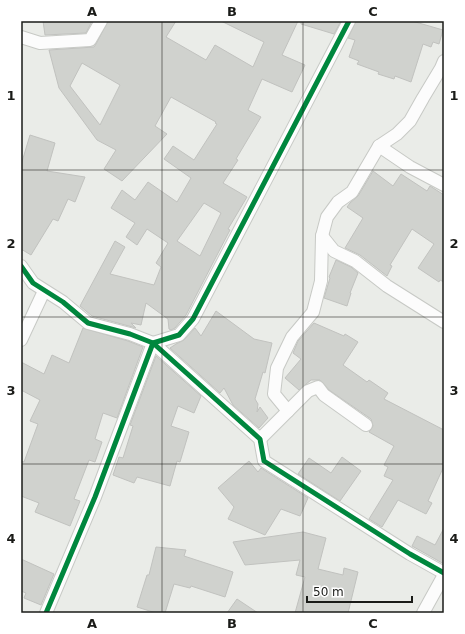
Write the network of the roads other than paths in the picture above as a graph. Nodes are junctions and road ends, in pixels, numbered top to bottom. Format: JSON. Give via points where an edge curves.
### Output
{"nodes":[{"id":1,"x":101,"y":21,"type":"edge"},
{"id":2,"x":349,"y":21,"type":"edge"},
{"id":3,"x":21,"y":37,"type":"edge"},
{"id":4,"x":444,"y":61,"type":"edge"},
{"id":5,"x":379,"y":146,"type":"junction"},
{"id":6,"x":444,"y":185,"type":"edge"},
{"id":7,"x":322,"y":236,"type":"junction"},
{"id":8,"x":21,"y":266,"type":"edge"},
{"id":9,"x":44,"y":291,"type":"junction"},
{"id":10,"x":444,"y":322,"type":"edge"},
{"id":11,"x":21,"y":340,"type":"edge"},
{"id":12,"x":153,"y":343,"type":"junction"},
{"id":13,"x":288,"y":412,"type":"junction"},
{"id":14,"x":366,"y":425,"type":"dead end"},
{"id":15,"x":260,"y":440,"type":"junction"},
{"id":16,"x":444,"y":574,"type":"edge"},
{"id":17,"x":46,"y":613,"type":"edge"},
{"id":18,"x":423,"y":613,"type":"edge"}],
"edges":[{"from":1,"to":3,"type":"street","via":[[90,40],[40,43]]},
{"from":2,"to":12,"type":"street","via":[[193,319],[179,335]]},
{"from":4,"to":5,"type":"street","via":[[410,121]]},
{"from":5,"to":6,"type":"street","via":[[410,167]]},
{"from":5,"to":7,"type":"street","via":[[352,192],[338,202],[327,217]]},
{"from":7,"to":10,"type":"street","via":[[334,251],[355,261],[387,286]]},
{"from":7,"to":13,"type":"street","via":[[321,281],[313,312],[292,337],[277,368],[274,394]]},
{"from":8,"to":9,"type":"street","via":[[33,283]]},
{"from":9,"to":11,"type":"street"},
{"from":9,"to":12,"type":"street","via":[[63,302],[88,324],[130,334]]},
{"from":12,"to":15,"type":"street"},
{"from":12,"to":17,"type":"street","via":[[95,497]]},
{"from":13,"to":14,"type":"street","via":[[308,391],[318,387],[324,395]]},
{"from":13,"to":15,"type":"street"},
{"from":15,"to":16,"type":"street","via":[[264,461]]},
{"from":16,"to":18,"type":"street"}]}
